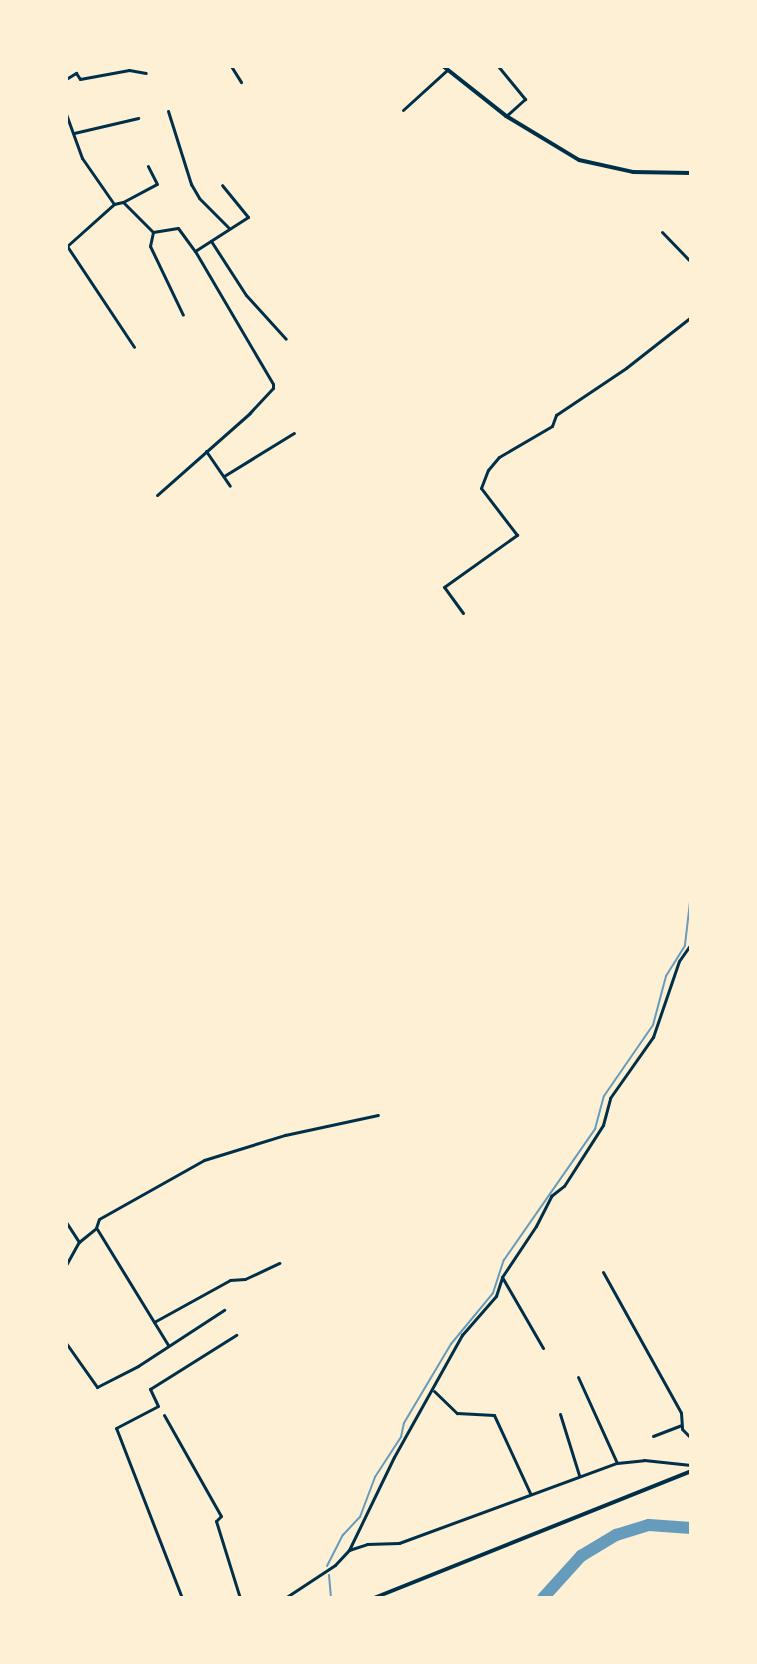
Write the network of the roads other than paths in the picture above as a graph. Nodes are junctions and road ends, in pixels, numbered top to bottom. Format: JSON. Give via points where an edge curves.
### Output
{"nodes":[{"id":1,"x":78,"y":66,"type":"edge"},
{"id":2,"x":231,"y":66,"type":"edge"},
{"id":3,"x":498,"y":66,"type":"edge"},
{"id":4,"x":445,"y":68,"type":"edge"},
{"id":5,"x":76,"y":73,"type":"junction"},
{"id":6,"x":146,"y":73,"type":"dead end"},
{"id":7,"x":66,"y":79,"type":"edge"},
{"id":8,"x":241,"y":82,"type":"dead end"},
{"id":9,"x":403,"y":110,"type":"dead end"},
{"id":10,"x":168,"y":111,"type":"dead end"},
{"id":11,"x":66,"y":114,"type":"edge"},
{"id":12,"x":506,"y":116,"type":"junction"},
{"id":13,"x":138,"y":118,"type":"dead end"},
{"id":14,"x":74,"y":133,"type":"junction"},
{"id":15,"x":148,"y":166,"type":"dead end"},
{"id":16,"x":691,"y":173,"type":"edge"},
{"id":17,"x":222,"y":185,"type":"dead end"},
{"id":18,"x":123,"y":202,"type":"junction"},
{"id":19,"x":114,"y":204,"type":"junction"},
{"id":20,"x":229,"y":228,"type":"junction"},
{"id":21,"x":153,"y":232,"type":"junction"},
{"id":22,"x":662,"y":232,"type":"dead end"},
{"id":23,"x":211,"y":241,"type":"junction"},
{"id":24,"x":67,"y":246,"type":"edge"},
{"id":25,"x":195,"y":251,"type":"junction"},
{"id":26,"x":691,"y":262,"type":"edge"},
{"id":27,"x":183,"y":315,"type":"dead end"},
{"id":28,"x":691,"y":317,"type":"edge"},
{"id":29,"x":286,"y":339,"type":"dead end"},
{"id":30,"x":134,"y":347,"type":"dead end"},
{"id":31,"x":294,"y":433,"type":"dead end"},
{"id":32,"x":206,"y":451,"type":"junction"},
{"id":33,"x":224,"y":476,"type":"junction"},
{"id":34,"x":230,"y":486,"type":"dead end"},
{"id":35,"x":157,"y":495,"type":"dead end"},
{"id":36,"x":463,"y":613,"type":"dead end"},
{"id":37,"x":691,"y":944,"type":"edge"},
{"id":38,"x":378,"y":1115,"type":"dead end"},
{"id":39,"x":66,"y":1222,"type":"edge"},
{"id":40,"x":96,"y":1228,"type":"junction"},
{"id":41,"x":79,"y":1242,"type":"junction"},
{"id":42,"x":280,"y":1263,"type":"dead end"},
{"id":43,"x":66,"y":1265,"type":"edge"},
{"id":44,"x":603,"y":1272,"type":"dead end"},
{"id":45,"x":502,"y":1277,"type":"junction"},
{"id":46,"x":224,"y":1310,"type":"dead end"},
{"id":47,"x":154,"y":1322,"type":"junction"},
{"id":48,"x":236,"y":1335,"type":"dead end"},
{"id":49,"x":66,"y":1343,"type":"edge"},
{"id":50,"x":168,"y":1345,"type":"junction"},
{"id":51,"x":543,"y":1348,"type":"dead end"},
{"id":52,"x":578,"y":1377,"type":"dead end"},
{"id":53,"x":433,"y":1390,"type":"junction"},
{"id":54,"x":560,"y":1414,"type":"dead end"},
{"id":55,"x":164,"y":1415,"type":"dead end"},
{"id":56,"x":681,"y":1425,"type":"junction"},
{"id":57,"x":653,"y":1436,"type":"dead end"},
{"id":58,"x":691,"y":1438,"type":"edge"},
{"id":59,"x":617,"y":1463,"type":"junction"},
{"id":60,"x":691,"y":1468,"type":"edge"},
{"id":61,"x":579,"y":1476,"type":"junction"},
{"id":62,"x":530,"y":1493,"type":"junction"},
{"id":63,"x":349,"y":1550,"type":"junction"},
{"id":64,"x":182,"y":1598,"type":"edge"},
{"id":65,"x":240,"y":1598,"type":"edge"},
{"id":66,"x":285,"y":1598,"type":"edge"},
{"id":67,"x":374,"y":1598,"type":"edge"}],
"edges":[{"from":1,"to":5,"type":"street"},
{"from":2,"to":8,"type":"street"},
{"from":3,"to":12,"type":"street","via":[[525,99]]},
{"from":4,"to":9,"type":"street"},
{"from":4,"to":12,"type":"street"},
{"from":5,"to":6,"type":"street","via":[[80,79],[129,70]]},
{"from":5,"to":7,"type":"street"},
{"from":10,"to":20,"type":"street","via":[[191,184]]},
{"from":11,"to":14,"type":"street"},
{"from":12,"to":16,"type":"street","via":[[555,149],[592,165]]},
{"from":13,"to":14,"type":"street"},
{"from":14,"to":19,"type":"street","via":[[82,158]]},
{"from":15,"to":18,"type":"street","via":[[157,184]]},
{"from":17,"to":20,"type":"street","via":[[248,214]]},
{"from":18,"to":19,"type":"street"},
{"from":18,"to":21,"type":"street"},
{"from":19,"to":24,"type":"street"},
{"from":20,"to":23,"type":"street"},
{"from":21,"to":25,"type":"street","via":[[178,228]]},
{"from":21,"to":27,"type":"street","via":[[150,246]]},
{"from":22,"to":26,"type":"street"},
{"from":23,"to":25,"type":"street"},
{"from":23,"to":29,"type":"street","via":[[246,295]]},
{"from":24,"to":30,"type":"street"},
{"from":25,"to":32,"type":"street","via":[[273,386]]},
{"from":28,"to":36,"type":"street","via":[[488,470],[481,488],[517,535],[444,587]]},
{"from":31,"to":33,"type":"street"},
{"from":32,"to":33,"type":"street"},
{"from":32,"to":35,"type":"street"},
{"from":33,"to":34,"type":"street"},
{"from":37,"to":45,"type":"street","via":[[679,961],[653,1037],[610,1098],[603,1125],[564,1186],[551,1196]]},
{"from":38,"to":40,"type":"street","via":[[204,1160],[111,1210]]},
{"from":39,"to":41,"type":"street"},
{"from":40,"to":41,"type":"street"},
{"from":40,"to":47,"type":"street"},
{"from":41,"to":43,"type":"street"},
{"from":42,"to":47,"type":"street","via":[[221,1284]]},
{"from":44,"to":56,"type":"street","via":[[681,1413]]},
{"from":45,"to":51,"type":"street"},
{"from":45,"to":53,"type":"street","via":[[496,1296],[462,1335]]},
{"from":46,"to":50,"type":"street"},
{"from":47,"to":50,"type":"street"},
{"from":48,"to":64,"type":"street","via":[[150,1389],[158,1406],[116,1428]]},
{"from":49,"to":50,"type":"street","via":[[97,1387]]},
{"from":52,"to":59,"type":"street"},
{"from":53,"to":62,"type":"street","via":[[457,1413],[494,1415]]},
{"from":53,"to":63,"type":"street"},
{"from":54,"to":61,"type":"street"},
{"from":55,"to":65,"type":"street","via":[[221,1516],[216,1521]]},
{"from":56,"to":57,"type":"street"},
{"from":56,"to":58,"type":"street"},
{"from":59,"to":60,"type":"street","via":[[644,1460]]},
{"from":59,"to":61,"type":"street"},
{"from":60,"to":67,"type":"street"},
{"from":61,"to":62,"type":"street"},
{"from":62,"to":63,"type":"street","via":[[399,1543]]},
{"from":63,"to":66,"type":"street"}]}
